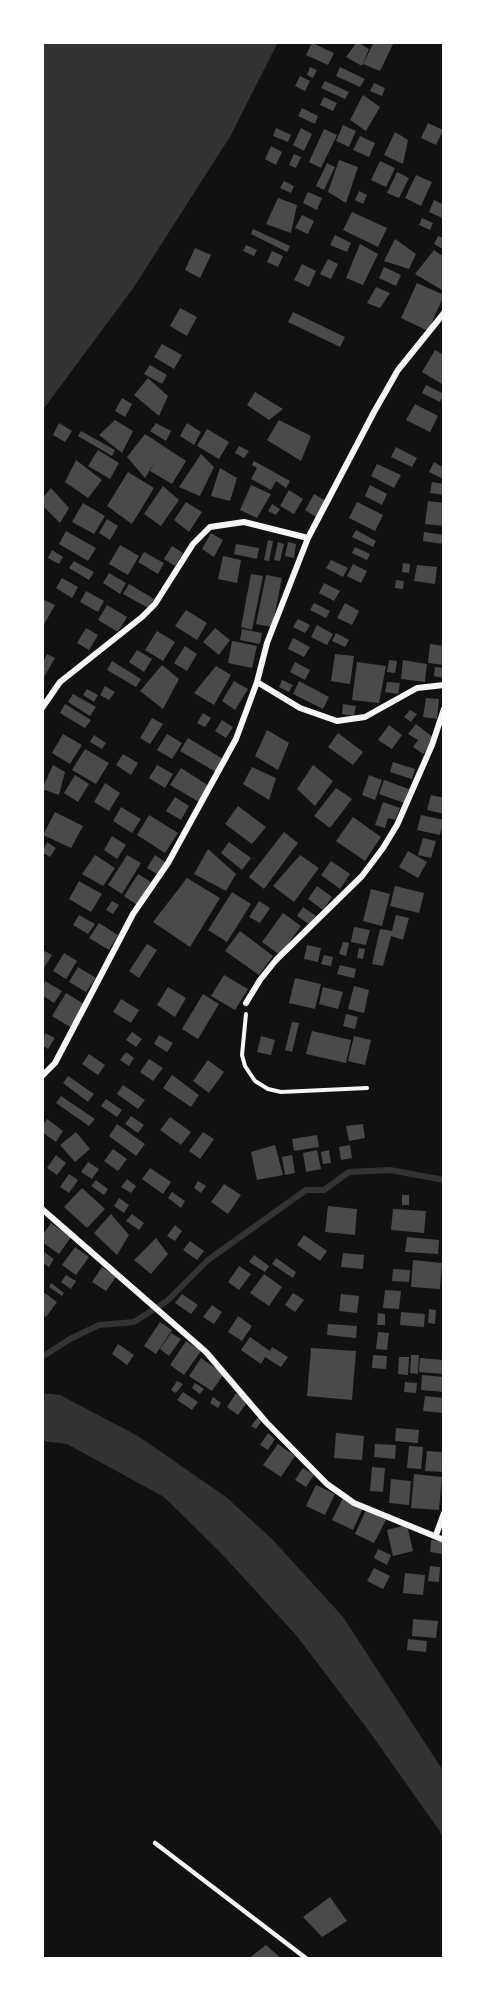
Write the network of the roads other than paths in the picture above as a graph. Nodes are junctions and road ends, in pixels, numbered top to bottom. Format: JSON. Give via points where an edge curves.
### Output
{"nodes":[{"id":1,"x":444,"y":314,"type":"edge"},
{"id":2,"x":308,"y":538,"type":"junction"},
{"id":3,"x":257,"y":682,"type":"junction"},
{"id":4,"x":444,"y":685,"type":"edge"},
{"id":5,"x":42,"y":708,"type":"edge"},
{"id":6,"x":444,"y":709,"type":"edge"},
{"id":7,"x":246,"y":1003,"type":"road end"},
{"id":8,"x":42,"y":1076,"type":"edge"},
{"id":9,"x":42,"y":1209,"type":"edge"},
{"id":10,"x":444,"y":1513,"type":"edge"},
{"id":11,"x":436,"y":1535,"type":"junction"},
{"id":12,"x":444,"y":1540,"type":"edge"},
{"id":13,"x":155,"y":1843,"type":"dead end"},
{"id":14,"x":308,"y":1959,"type":"edge"}],
"edges":[{"from":1,"to":2,"type":"street","via":[[398,370]]},
{"from":2,"to":3,"type":"street","via":[[267,643]]},
{"from":2,"to":5,"type":"street","via":[[244,522],[210,527],[193,544],[155,604],[60,682]]},
{"from":3,"to":4,"type":"street","via":[[300,708],[337,721],[365,717],[417,688]]},
{"from":3,"to":8,"type":"street","via":[[236,739],[206,797],[133,914],[55,1063]]},
{"from":6,"to":7,"type":"street","via":[[432,746],[383,848],[362,876],[276,960]]},
{"from":9,"to":11,"type":"street","via":[[206,1352],[266,1422],[327,1484],[354,1503]]},
{"from":10,"to":11,"type":"street"},
{"from":11,"to":12,"type":"street"},
{"from":13,"to":14,"type":"lane"}]}
